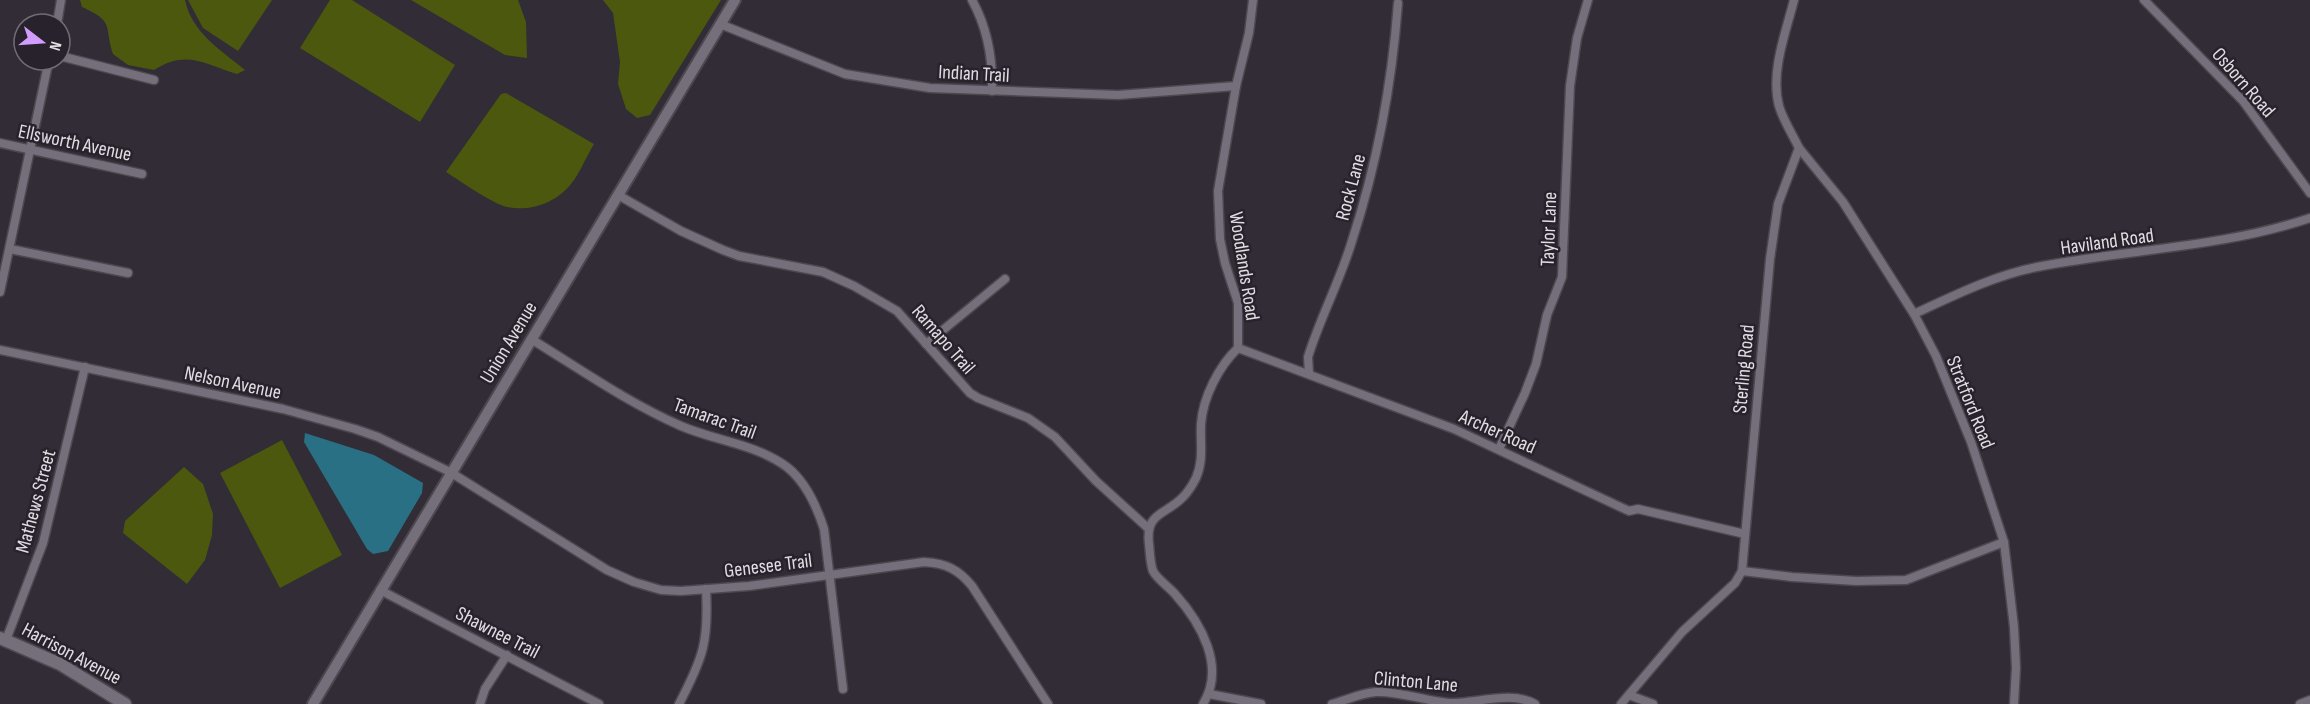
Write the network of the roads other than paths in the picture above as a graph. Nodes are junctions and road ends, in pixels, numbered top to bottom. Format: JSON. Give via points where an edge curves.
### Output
{"nodes":[{"id":1,"x":735,"y":0,"type":"edge"},
{"id":2,"x":972,"y":0,"type":"edge"},
{"id":3,"x":1253,"y":0,"type":"edge"},
{"id":4,"x":1588,"y":0,"type":"edge"},
{"id":5,"x":1794,"y":0,"type":"edge"},
{"id":6,"x":2144,"y":0,"type":"edge"},
{"id":7,"x":1398,"y":3,"type":"dead end"},
{"id":8,"x":720,"y":24,"type":"junction"},
{"id":9,"x":72,"y":60,"type":"edge"},
{"id":10,"x":47,"y":72,"type":"edge"},
{"id":11,"x":154,"y":80,"type":"dead end"},
{"id":12,"x":1236,"y":86,"type":"junction"},
{"id":13,"x":992,"y":92,"type":"junction"},
{"id":14,"x":0,"y":143,"type":"edge"},
{"id":15,"x":1799,"y":148,"type":"junction"},
{"id":16,"x":31,"y":150,"type":"junction"},
{"id":17,"x":142,"y":174,"type":"dead end"},
{"id":18,"x":2310,"y":193,"type":"edge"},
{"id":19,"x":618,"y":195,"type":"junction"},
{"id":20,"x":2310,"y":218,"type":"edge"},
{"id":21,"x":10,"y":249,"type":"junction"},
{"id":22,"x":128,"y":273,"type":"dead end"},
{"id":23,"x":1005,"y":279,"type":"dead end"},
{"id":24,"x":0,"y":292,"type":"edge"},
{"id":25,"x":1914,"y":314,"type":"junction"},
{"id":26,"x":531,"y":339,"type":"junction"},
{"id":27,"x":926,"y":344,"type":"junction"},
{"id":28,"x":1238,"y":348,"type":"junction"},
{"id":29,"x":0,"y":350,"type":"edge"},
{"id":30,"x":85,"y":367,"type":"junction"},
{"id":31,"x":1309,"y":373,"type":"junction"},
{"id":32,"x":1499,"y":449,"type":"junction"},
{"id":33,"x":450,"y":472,"type":"junction"},
{"id":34,"x":1149,"y":529,"type":"junction"},
{"id":35,"x":1745,"y":534,"type":"junction"},
{"id":36,"x":2004,"y":542,"type":"junction"},
{"id":37,"x":1742,"y":571,"type":"junction"},
{"id":38,"x":829,"y":574,"type":"junction"},
{"id":39,"x":706,"y":589,"type":"junction"},
{"id":40,"x":381,"y":590,"type":"junction"},
{"id":41,"x":3,"y":639,"type":"edge"},
{"id":42,"x":507,"y":655,"type":"junction"},
{"id":43,"x":843,"y":689,"type":"dead end"},
{"id":44,"x":1209,"y":694,"type":"junction"},
{"id":45,"x":1629,"y":695,"type":"junction"},
{"id":46,"x":2310,"y":700,"type":"edge"},
{"id":47,"x":125,"y":704,"type":"edge"},
{"id":48,"x":313,"y":704,"type":"edge"},
{"id":49,"x":480,"y":704,"type":"edge"},
{"id":50,"x":599,"y":704,"type":"edge"},
{"id":51,"x":679,"y":704,"type":"edge"},
{"id":52,"x":1048,"y":704,"type":"edge"},
{"id":53,"x":1203,"y":704,"type":"edge"},
{"id":54,"x":1261,"y":704,"type":"edge"},
{"id":55,"x":1332,"y":704,"type":"edge"},
{"id":56,"x":1535,"y":704,"type":"edge"},
{"id":57,"x":1621,"y":704,"type":"edge"},
{"id":58,"x":1653,"y":704,"type":"edge"},
{"id":59,"x":2014,"y":704,"type":"edge"},
{"id":60,"x":2300,"y":704,"type":"edge"}],
"edges":[{"from":1,"to":8,"type":"street","name":"Union Avenue"},
{"from":2,"to":13,"type":"street","via":[[989,45]]},
{"from":3,"to":12,"type":"street","name":"Woodlands Road"},
{"from":4,"to":32,"type":"street","name":"Taylor Lane","via":[[1570,86],[1562,277],[1547,315],[1536,364]]},
{"from":5,"to":15,"type":"street","via":[[1779,63],[1778,85],[1779,106]]},
{"from":6,"to":18,"type":"street","name":"Osborn Road","via":[[2243,101]]},
{"from":7,"to":31,"type":"street","name":"Rock Lane","via":[[1377,152],[1352,241],[1310,350]]},
{"from":8,"to":13,"type":"street","name":"Indian Trail","via":[[845,74],[930,88]]},
{"from":8,"to":19,"type":"street","name":"Union Avenue"},
{"from":9,"to":11,"type":"street"},
{"from":10,"to":16,"type":"street"},
{"from":12,"to":13,"type":"street","name":"Indian Trail","via":[[1118,95]]},
{"from":12,"to":28,"type":"street","name":"Woodlands Road","via":[[1218,191],[1222,247],[1238,303]]},
{"from":14,"to":16,"type":"street","name":"Ellsworth Avenue"},
{"from":15,"to":25,"type":"street","name":"Stratford Road","via":[[1843,202]]},
{"from":15,"to":35,"type":"street","name":"Sterling Road","via":[[1778,204],[1770,259]]},
{"from":16,"to":17,"type":"street","name":"Ellsworth Avenue"},
{"from":16,"to":21,"type":"street"},
{"from":19,"to":26,"type":"street","name":"Union Avenue"},
{"from":19,"to":27,"type":"street","name":"Ramapo Trail","via":[[723,250],[823,272],[854,286],[897,310]]},
{"from":20,"to":25,"type":"street","name":"Haviland Road","via":[[2224,241],[2036,267],[1983,284]]},
{"from":21,"to":22,"type":"street"},
{"from":21,"to":24,"type":"street"},
{"from":23,"to":27,"type":"street"},
{"from":25,"to":36,"type":"street","name":"Stratford Road","via":[[1936,356],[1971,442]]},
{"from":26,"to":33,"type":"street","name":"Union Avenue"},
{"from":26,"to":38,"type":"street","name":"Tamarac Trail","via":[[666,419],[756,450],[787,467],[807,489],[820,515]]},
{"from":27,"to":34,"type":"street","name":"Ramapo Trail","via":[[970,393],[1028,418],[1055,437]]},
{"from":28,"to":31,"type":"street","name":"Archer Road"},
{"from":28,"to":34,"type":"street","name":"Woodlands Road","via":[[1224,361],[1202,413],[1201,464],[1195,479],[1184,496],[1156,515]]},
{"from":29,"to":30,"type":"street","name":"Nelson Avenue"},
{"from":30,"to":33,"type":"street","name":"Nelson Avenue","via":[[283,409],[355,429]]},
{"from":30,"to":41,"type":"street","name":"Mathews Street","via":[[43,543]]},
{"from":31,"to":32,"type":"street","name":"Archer Road"},
{"from":32,"to":35,"type":"street","name":"Archer Road","via":[[1629,511],[1638,509]]},
{"from":33,"to":39,"type":"street","name":"Genesee Trail","via":[[607,570],[662,590]]},
{"from":33,"to":40,"type":"street","name":"Union Avenue"},
{"from":34,"to":44,"type":"street","via":[[1154,573],[1185,605],[1209,649],[1213,673]]},
{"from":35,"to":37,"type":"street","name":"Sterling Road"},
{"from":36,"to":37,"type":"street","via":[[1906,580],[1792,578]]},
{"from":36,"to":59,"type":"street","name":"Stratford Road","via":[[2014,627]]},
{"from":37,"to":45,"type":"street","via":[[1735,583],[1682,632]]},
{"from":38,"to":39,"type":"street","name":"Genesee Trail"},
{"from":38,"to":43,"type":"street","name":"Tamarac Trail"},
{"from":38,"to":52,"type":"street","name":"Genesee Trail","via":[[924,562],[942,564],[962,573]]},
{"from":39,"to":51,"type":"street","via":[[708,622],[703,653]]},
{"from":40,"to":42,"type":"street","name":"Shawnee Trail"},
{"from":40,"to":48,"type":"street","name":"Union Avenue"},
{"from":41,"to":47,"type":"main road","name":"Harrison Avenue","via":[[60,664]]},
{"from":42,"to":49,"type":"street"},
{"from":42,"to":50,"type":"street","name":"Shawnee Trail"},
{"from":44,"to":53,"type":"street"},
{"from":44,"to":54,"type":"street"},
{"from":45,"to":57,"type":"street"},
{"from":45,"to":58,"type":"street"},
{"from":46,"to":60,"type":"street"},
{"from":55,"to":56,"type":"street","name":"Clinton Lane","via":[[1361,693],[1380,692],[1450,703],[1502,699]]}]}
